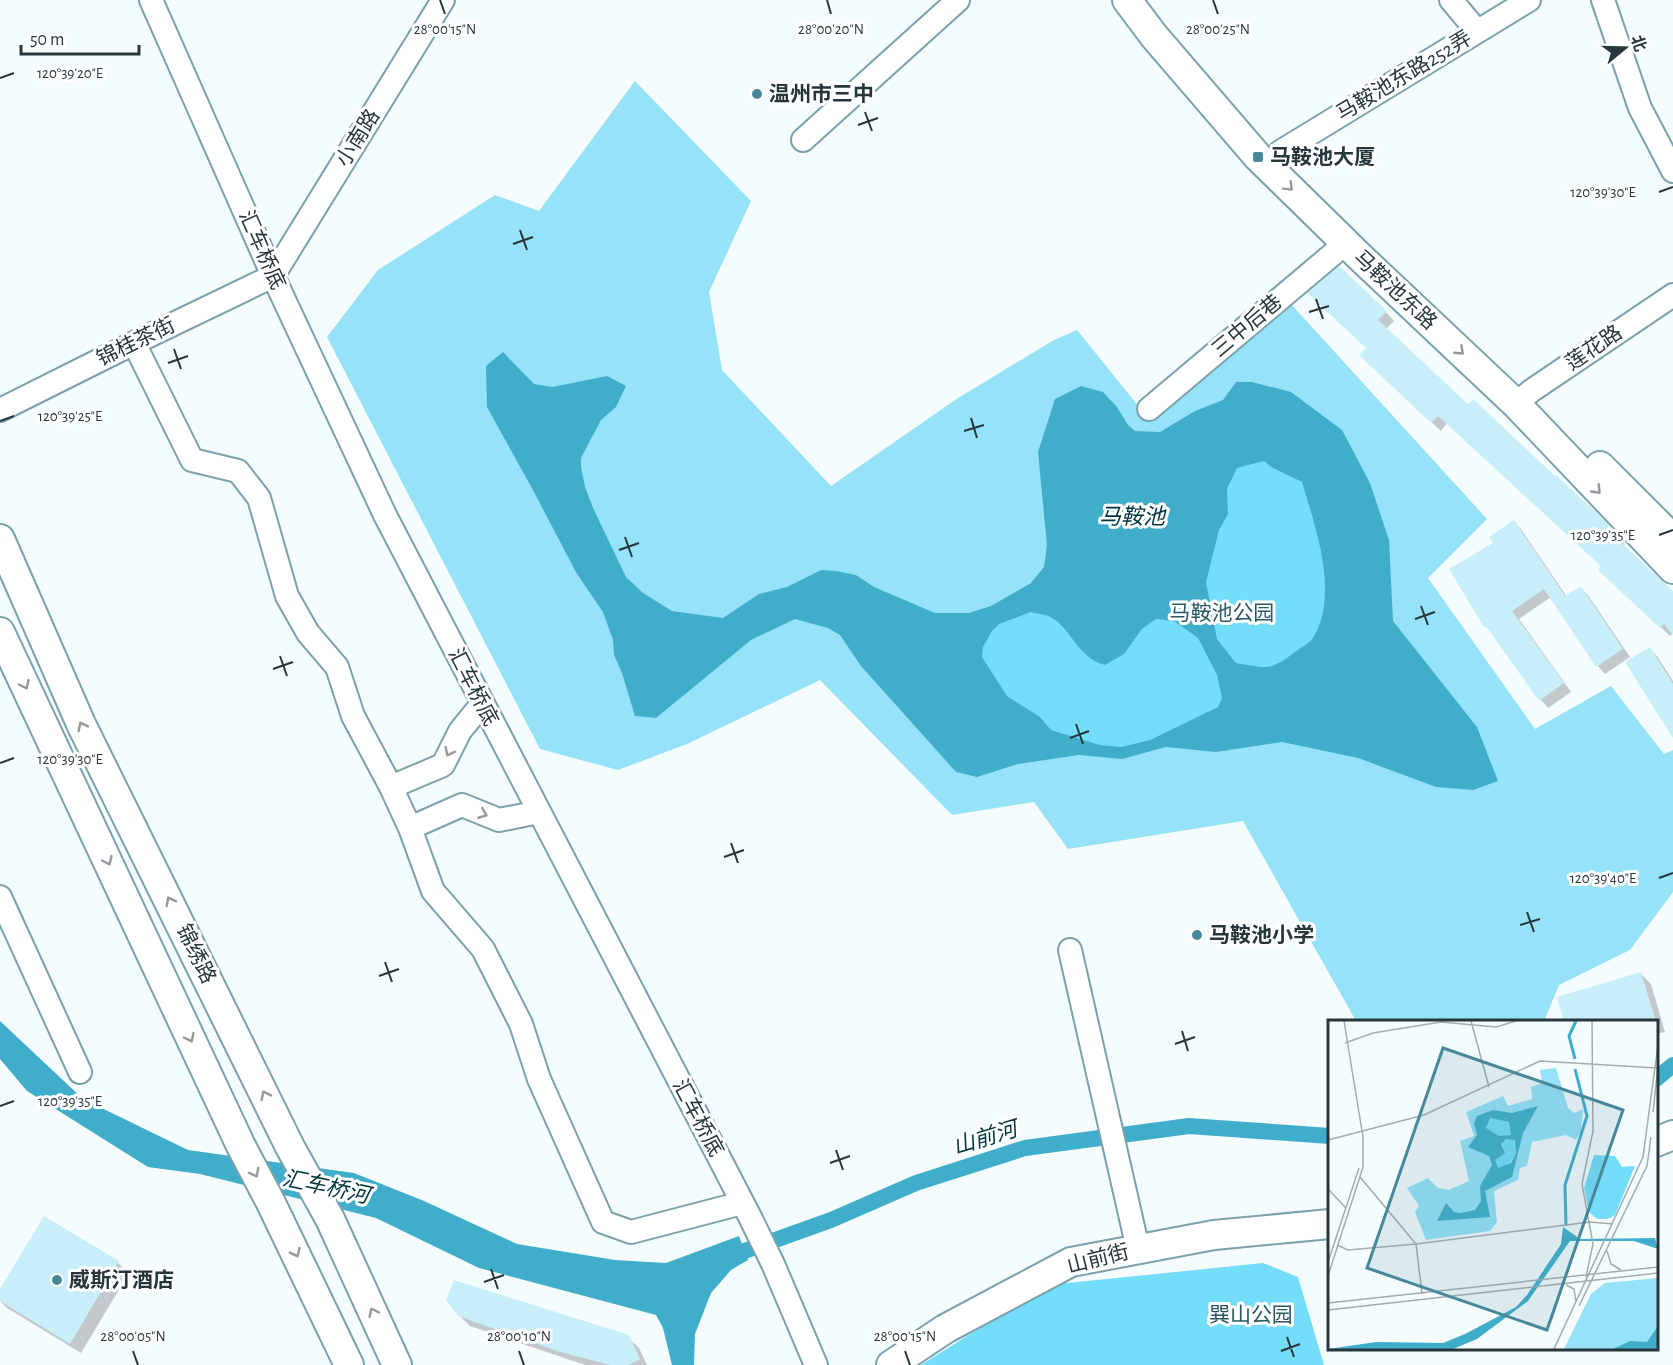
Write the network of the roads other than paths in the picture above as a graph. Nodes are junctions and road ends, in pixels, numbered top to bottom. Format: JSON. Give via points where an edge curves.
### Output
{"nodes":[{"id":1,"x":151,"y":0,"type":"edge"},
{"id":2,"x":443,"y":0,"type":"edge"},
{"id":3,"x":958,"y":0,"type":"edge"},
{"id":4,"x":1127,"y":0,"type":"edge"},
{"id":5,"x":1151,"y":0,"type":"edge"},
{"id":6,"x":1451,"y":0,"type":"edge"},
{"id":7,"x":1529,"y":0,"type":"edge"},
{"id":8,"x":1603,"y":0,"type":"edge"},
{"id":9,"x":1477,"y":31,"type":"junction"},
{"id":10,"x":802,"y":140,"type":"dead end"},
{"id":11,"x":1280,"y":152,"type":"junction"},
{"id":12,"x":1673,"y":171,"type":"edge"},
{"id":13,"x":1346,"y":243,"type":"junction"},
{"id":14,"x":273,"y":276,"type":"junction"},
{"id":15,"x":1673,"y":295,"type":"edge"},
{"id":16,"x":134,"y":343,"type":"junction"},
{"id":17,"x":1523,"y":397,"type":"junction"},
{"id":18,"x":1149,"y":409,"type":"dead end"},
{"id":19,"x":0,"y":410,"type":"edge"},
{"id":20,"x":1673,"y":538,"type":"edge"},
{"id":21,"x":0,"y":539,"type":"edge"},
{"id":22,"x":1673,"y":569,"type":"edge"},
{"id":23,"x":3,"y":647,"type":"edge"},
{"id":24,"x":482,"y":704,"type":"junction"},
{"id":25,"x":391,"y":787,"type":"junction"},
{"id":26,"x":539,"y":812,"type":"junction"},
{"id":27,"x":410,"y":828,"type":"junction"},
{"id":28,"x":0,"y":897,"type":"edge"},
{"id":29,"x":1070,"y":950,"type":"dead end"},
{"id":30,"x":80,"y":1072,"type":"dead end"},
{"id":31,"x":1673,"y":1135,"type":"edge"},
{"id":32,"x":1658,"y":1141,"type":"edge"},
{"id":33,"x":745,"y":1209,"type":"junction"},
{"id":34,"x":1328,"y":1224,"type":"edge"},
{"id":35,"x":1138,"y":1249,"type":"junction"},
{"id":36,"x":348,"y":1364,"type":"edge"},
{"id":37,"x":398,"y":1365,"type":"edge"},
{"id":38,"x":816,"y":1365,"type":"edge"},
{"id":39,"x":891,"y":1365,"type":"edge"}],
"edges":[{"from":1,"to":14,"type":"street","name":"汇车桥底"},
{"from":2,"to":14,"type":"street","name":"小南路"},
{"from":3,"to":10,"type":"street"},
{"from":4,"to":13,"type":"main road","name":"马鞍池东路","one_way":true,"via":[[1258,157]]},
{"from":5,"to":11,"type":"main road","name":"马鞍池东路"},
{"from":6,"to":9,"type":"street"},
{"from":7,"to":9,"type":"street","name":"马鞍池东路252弄"},
{"from":8,"to":12,"type":"street","via":[[1640,108]]},
{"from":9,"to":11,"type":"street","name":"马鞍池东路252弄"},
{"from":11,"to":17,"type":"main road","name":"马鞍池东路"},
{"from":13,"to":17,"type":"main road","name":"马鞍池东路","one_way":true},
{"from":13,"to":18,"type":"street","name":"三中后巷"},
{"from":14,"to":16,"type":"street","name":"锦桂茶街"},
{"from":14,"to":24,"type":"street","name":"汇车桥底","via":[[385,515]]},
{"from":15,"to":17,"type":"street","name":"莲花路"},
{"from":16,"to":19,"type":"street","name":"锦桂茶街"},
{"from":16,"to":25,"type":"street","via":[[192,460],[238,471],[259,498],[286,596],[308,633],[338,668],[353,716]]},
{"from":17,"to":20,"type":"main road","name":"马鞍池东路","via":[[1588,453]]},
{"from":17,"to":22,"type":"main road","name":"马鞍池东路","one_way":true},
{"from":37,"to":21,"type":"main road","name":"锦绣路","one_way":true,"via":[[330,1220],[81,724]]},
{"from":23,"to":36,"type":"main road","name":"锦绣路","one_way":true},
{"from":24,"to":25,"type":"street","one_way":true,"via":[[460,731],[443,765]]},
{"from":24,"to":26,"type":"street","name":"汇车桥底"},
{"from":25,"to":27,"type":"street"},
{"from":27,"to":26,"type":"street","one_way":true,"via":[[462,805],[499,820]]},
{"from":26,"to":33,"type":"street","name":"汇车桥底"},
{"from":27,"to":33,"type":"street","via":[[433,891],[483,949],[521,1024],[539,1079],[603,1222],[631,1232]]},
{"from":28,"to":30,"type":"street"},
{"from":29,"to":35,"type":"street"},
{"from":31,"to":32,"type":"main road"},
{"from":33,"to":38,"type":"street","name":"汇车桥底"},
{"from":34,"to":35,"type":"main road","name":"山前街","via":[[1214,1234]]},
{"from":35,"to":39,"type":"main road","name":"山前街","via":[[1071,1262],[945,1329]]}]}
